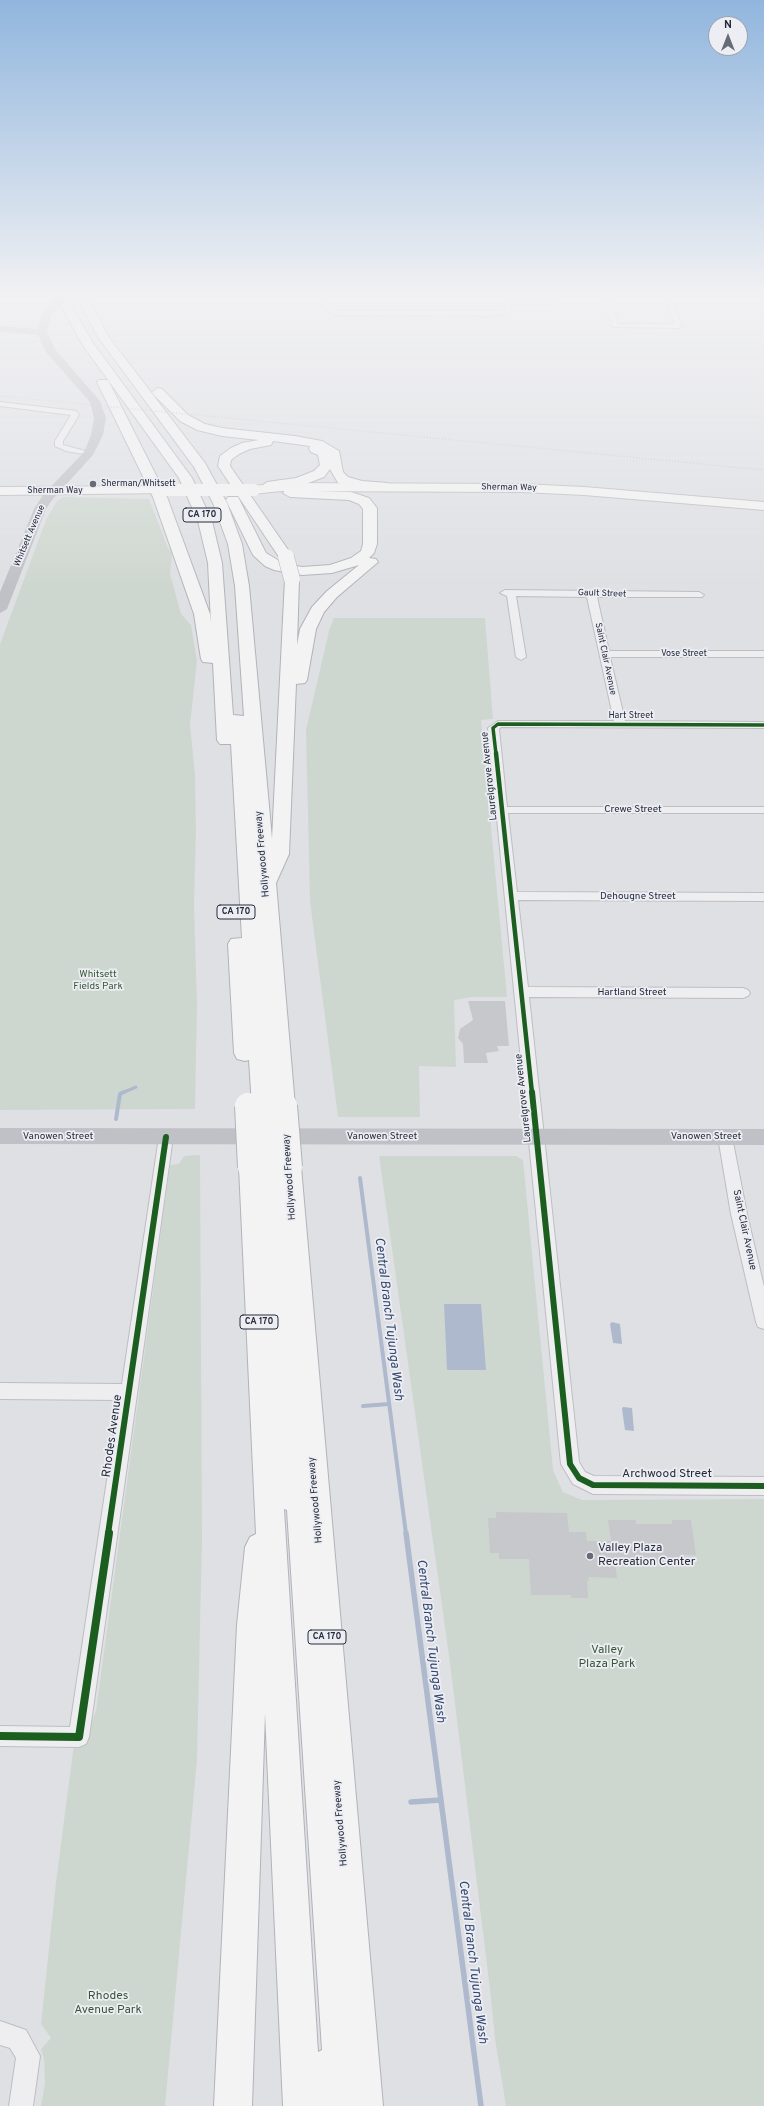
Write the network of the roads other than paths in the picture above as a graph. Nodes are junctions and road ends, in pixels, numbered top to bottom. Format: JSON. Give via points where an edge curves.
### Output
{"nodes":[{"id":1,"x":88,"y":391,"type":"edge"},
{"id":2,"x":108,"y":391,"type":"edge"},
{"id":3,"x":122,"y":391,"type":"edge"},
{"id":4,"x":130,"y":391,"type":"edge"},
{"id":5,"x":136,"y":391,"type":"edge"},
{"id":6,"x":143,"y":391,"type":"edge"},
{"id":7,"x":156,"y":391,"type":"edge"},
{"id":8,"x":0,"y":404,"type":"edge"},
{"id":9,"x":88,"y":453,"type":"junction"},
{"id":10,"x":190,"y":453,"type":"junction"},
{"id":11,"x":260,"y":489,"type":"junction"},
{"id":12,"x":0,"y":490,"type":"edge"},
{"id":13,"x":162,"y":490,"type":"junction"},
{"id":14,"x":395,"y":490,"type":"junction"},
{"id":15,"x":54,"y":491,"type":"junction"},
{"id":16,"x":290,"y":493,"type":"junction"},
{"id":17,"x":764,"y":506,"type":"edge"},
{"id":18,"x":750,"y":508,"type":"junction"},
{"id":19,"x":764,"y":511,"type":"edge"},
{"id":20,"x":591,"y":593,"type":"junction"},
{"id":21,"x":3,"y":594,"type":"edge"},
{"id":22,"x":699,"y":595,"type":"dead end"},
{"id":23,"x":0,"y":609,"type":"edge"},
{"id":24,"x":605,"y":654,"type":"junction"},
{"id":25,"x":764,"y":654,"type":"edge"},
{"id":26,"x":521,"y":657,"type":"dead end"},
{"id":27,"x":225,"y":719,"type":"junction"},
{"id":28,"x":287,"y":723,"type":"junction"},
{"id":29,"x":498,"y":724,"type":"joint"},
{"id":30,"x":620,"y":724,"type":"junction"},
{"id":31,"x":764,"y":725,"type":"edge"},
{"id":32,"x":502,"y":810,"type":"junction"},
{"id":33,"x":764,"y":810,"type":"edge"},
{"id":34,"x":266,"y":885,"type":"junction"},
{"id":35,"x":511,"y":896,"type":"junction"},
{"id":36,"x":764,"y":897,"type":"edge"},
{"id":37,"x":522,"y":992,"type":"junction"},
{"id":38,"x":743,"y":993,"type":"dead end"},
{"id":39,"x":266,"y":1106,"type":"junction"},
{"id":40,"x":0,"y":1136,"type":"edge"},
{"id":41,"x":166,"y":1137,"type":"junction"},
{"id":42,"x":536,"y":1137,"type":"junction"},
{"id":43,"x":725,"y":1137,"type":"junction"},
{"id":44,"x":764,"y":1137,"type":"edge"},
{"id":45,"x":270,"y":1167,"type":"junction"},
{"id":46,"x":764,"y":1322,"type":"edge"},
{"id":47,"x":0,"y":1391,"type":"edge"},
{"id":48,"x":130,"y":1392,"type":"junction"},
{"id":49,"x":574,"y":1472,"type":"joint"},
{"id":50,"x":267,"y":1476,"type":"junction"},
{"id":51,"x":764,"y":1486,"type":"edge"},
{"id":52,"x":0,"y":1736,"type":"edge"},
{"id":53,"x":0,"y":2033,"type":"edge"},
{"id":54,"x":21,"y":2106,"type":"edge"},
{"id":55,"x":233,"y":2106,"type":"edge"},
{"id":56,"x":302,"y":2106,"type":"edge"},
{"id":57,"x":329,"y":2106,"type":"edge"},
{"id":58,"x":345,"y":2106,"type":"edge"},
{"id":59,"x":364,"y":2106,"type":"edge"}],
"edges":[{"from":1,"to":9,"type":"main road","name":"Whitsett Avenue","via":[[98,408],[100,418],[97,435]]},
{"from":2,"to":13,"type":"main road"},
{"from":3,"to":27,"type":"main road","number":"CA 170","via":[[185,478],[205,521],[215,563]]},
{"from":4,"to":39,"type":"main road","via":[[196,482],[206,500],[224,561]]},
{"from":5,"to":39,"type":"main road","via":[[200,478],[215,508],[227,542],[232,569]]},
{"from":6,"to":10,"type":"main road","name":"Hollywood Freeway","number":"CA 170"},
{"from":7,"to":14,"type":"main road","via":[[190,422],[222,432],[318,444],[334,454],[337,473],[343,480]]},
{"from":8,"to":9,"type":"street","via":[[73,413],[75,415],[59,441],[59,446]]},
{"from":9,"to":15,"type":"main road","name":"Whitsett Avenue"},
{"from":10,"to":16,"type":"main road","via":[[221,480],[260,556],[270,563],[295,570],[323,570],[348,565],[367,553],[370,544],[370,508],[364,501],[351,496]]},
{"from":10,"to":34,"type":"main road","name":"Hollywood Freeway","number":"CA 170","via":[[220,503],[235,544],[239,564]]},
{"from":11,"to":13,"type":"main road","name":"Sherman Way","bridge":true},
{"from":11,"to":14,"type":"main road","name":"Sherman Way"},
{"from":11,"to":16,"type":"main road","name":"Sherman Way"},
{"from":11,"to":28,"type":"main road","bridge":true,"via":[[314,477],[326,466],[325,456],[320,451],[304,445],[271,442],[246,446],[235,451],[223,463],[226,472],[273,535],[286,557],[292,579]]},
{"from":12,"to":15,"type":"main road","name":"Sherman Way"},
{"from":13,"to":15,"type":"main road","name":"Sherman Way"},
{"from":13,"to":27,"type":"main road","via":[[202,614],[209,661]]},
{"from":14,"to":16,"type":"main road","name":"Sherman Way"},
{"from":14,"to":18,"type":"main road","name":"Sherman Way","via":[[555,492]]},
{"from":14,"to":28,"type":"main road","via":[[380,500],[380,550],[374,559],[323,602],[311,619],[303,663]]},
{"from":15,"to":21,"type":"main road","name":"Whitsett Avenue","via":[[40,509]]},
{"from":17,"to":18,"type":"main road","name":"Sherman Way"},
{"from":18,"to":19,"type":"main road","name":"Sherman Way"},
{"from":20,"to":22,"type":"street","name":"Gault Street"},
{"from":20,"to":24,"type":"street","name":"Saint Clair Avenue"},
{"from":20,"to":26,"type":"street","name":"Gault Street","via":[[508,593]]},
{"from":21,"to":23,"type":"main road","name":"Whitsett Avenue"},
{"from":24,"to":25,"type":"street","name":"Vose Street"},
{"from":24,"to":30,"type":"street","name":"Saint Clair Avenue"},
{"from":27,"to":39,"type":"main road","number":"CA 170"},
{"from":28,"to":34,"type":"main road","via":[[280,854]]},
{"from":29,"to":30,"type":"street","name":"Hart Street"},
{"from":29,"to":32,"type":"street","name":"Laurelgrove Avenue","via":[[492,728]]},
{"from":30,"to":31,"type":"street","name":"Hart Street"},
{"from":32,"to":33,"type":"street","name":"Crewe Street"},
{"from":32,"to":35,"type":"street","name":"Laurelgrove Avenue"},
{"from":34,"to":39,"type":"main road","name":"Hollywood Freeway","number":"CA 170"},
{"from":35,"to":36,"type":"street","name":"Dehougne Street"},
{"from":35,"to":37,"type":"street","name":"Laurelgrove Avenue"},
{"from":37,"to":38,"type":"street","name":"Hartland Street"},
{"from":37,"to":42,"type":"street","name":"Laurelgrove Avenue"},
{"from":39,"to":45,"type":"main road"},
{"from":40,"to":41,"type":"main road","name":"Vanowen Street"},
{"from":41,"to":42,"type":"main road","name":"Vanowen Street"},
{"from":41,"to":48,"type":"street","name":"Rhodes Avenue"},
{"from":42,"to":43,"type":"main road","name":"Vanowen Street"},
{"from":42,"to":49,"type":"street","name":"Laurelgrove Avenue","via":[[568,1448]]},
{"from":43,"to":44,"type":"main road","name":"Vanowen Street"},
{"from":43,"to":46,"type":"street","name":"Saint Clair Avenue","via":[[739,1214]]},
{"from":45,"to":50,"type":"main road","number":"CA 170"},
{"from":45,"to":57,"type":"main road"},
{"from":45,"to":58,"type":"main road"},
{"from":45,"to":59,"type":"main road","name":"Hollywood Freeway","number":"CA 170"},
{"from":47,"to":48,"type":"street"},
{"from":48,"to":52,"type":"street","name":"Rhodes Avenue","via":[[78,1738]]},
{"from":49,"to":51,"type":"street","name":"Archwood Street","via":[[586,1483],[593,1485]]},
{"from":50,"to":55,"type":"main road","via":[[252,1625]]},
{"from":50,"to":56,"type":"main road","number":"CA 170"},
{"from":53,"to":54,"type":"street","via":[[18,2038],[28,2056]]}]}
